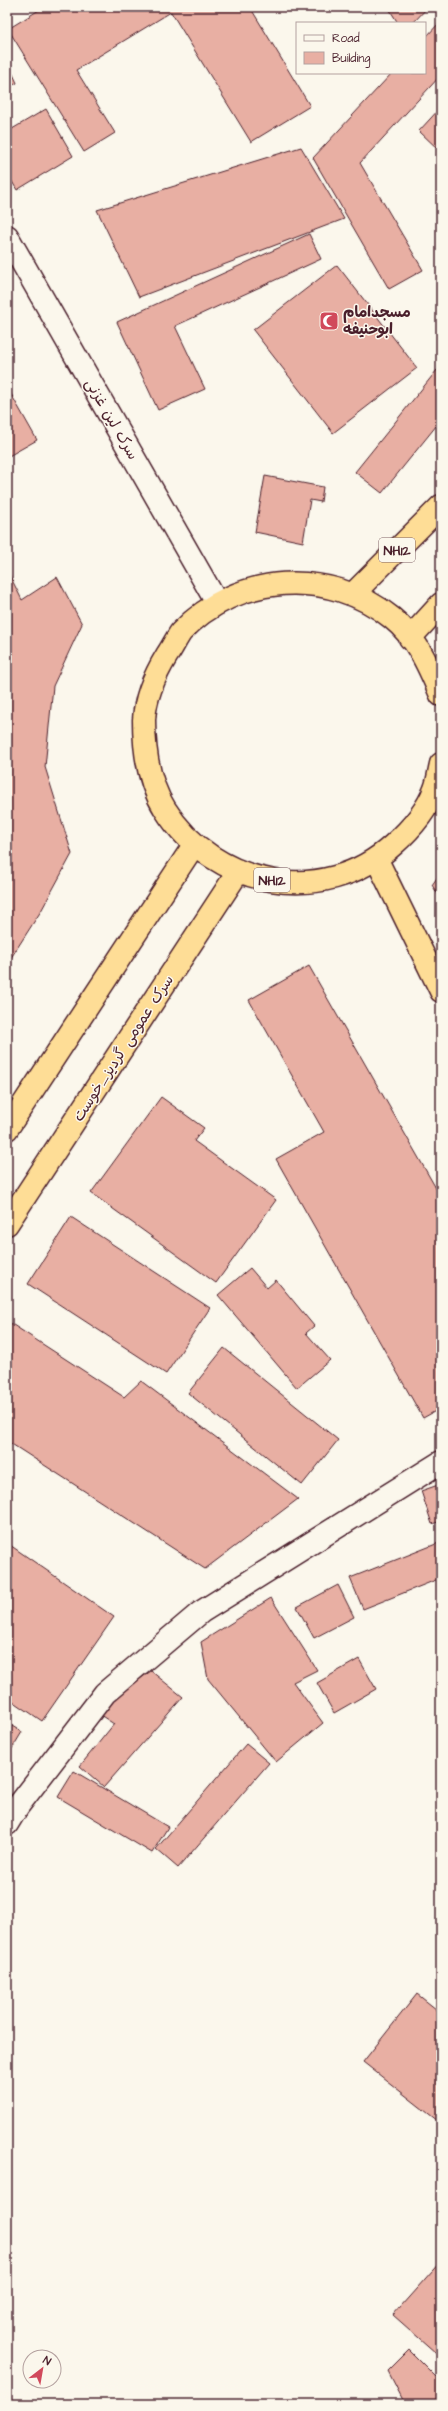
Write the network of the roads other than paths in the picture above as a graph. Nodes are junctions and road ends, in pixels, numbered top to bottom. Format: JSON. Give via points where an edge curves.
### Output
{"nodes":[{"id":1,"x":7,"y":236,"type":"edge"},
{"id":2,"x":441,"y":506,"type":"edge"},
{"id":3,"x":353,"y":594,"type":"junction"},
{"id":4,"x":217,"y":603,"type":"junction"},
{"id":5,"x":441,"y":604,"type":"edge"},
{"id":6,"x":410,"y":638,"type":"junction"},
{"id":7,"x":441,"y":695,"type":"edge"},
{"id":8,"x":441,"y":764,"type":"edge"},
{"id":9,"x":194,"y":845,"type":"junction"},
{"id":10,"x":377,"y":860,"type":"junction"},
{"id":11,"x":238,"y":872,"type":"junction"},
{"id":12,"x":441,"y":991,"type":"edge"},
{"id":13,"x":7,"y":1129,"type":"edge"},
{"id":14,"x":7,"y":1224,"type":"edge"},
{"id":15,"x":441,"y":1462,"type":"edge"},
{"id":16,"x":7,"y":1824,"type":"edge"}],
"edges":[{"from":1,"to":4,"type":"street","name":"سرک لین غزنی"},
{"from":2,"to":3,"type":"highway","number":"NH12"},
{"from":3,"to":4,"type":"highway","number":"NH12","via":[[308,582],[261,585]]},
{"from":3,"to":6,"type":"highway","number":"NH12","via":[[393,618]]},
{"from":4,"to":9,"type":"highway","number":"NH12","via":[[181,633],[168,653],[156,673],[144,718],[147,765],[164,809]]},
{"from":5,"to":6,"type":"highway"},
{"from":6,"to":7,"type":"highway","number":"NH12","via":[[424,654]]},
{"from":8,"to":10,"type":"highway","number":"NH12","via":[[435,789],[411,829]]},
{"from":9,"to":11,"type":"highway","number":"NH12"},
{"from":9,"to":13,"type":"highway"},
{"from":10,"to":11,"type":"highway","number":"NH12","via":[[333,879],[286,883]]},
{"from":10,"to":12,"type":"highway"},
{"from":11,"to":14,"type":"highway","name":"سرک عمومی گردیز_خوست","number":"NH12"},
{"from":15,"to":16,"type":"street","via":[[201,1612],[105,1693]]}]}
